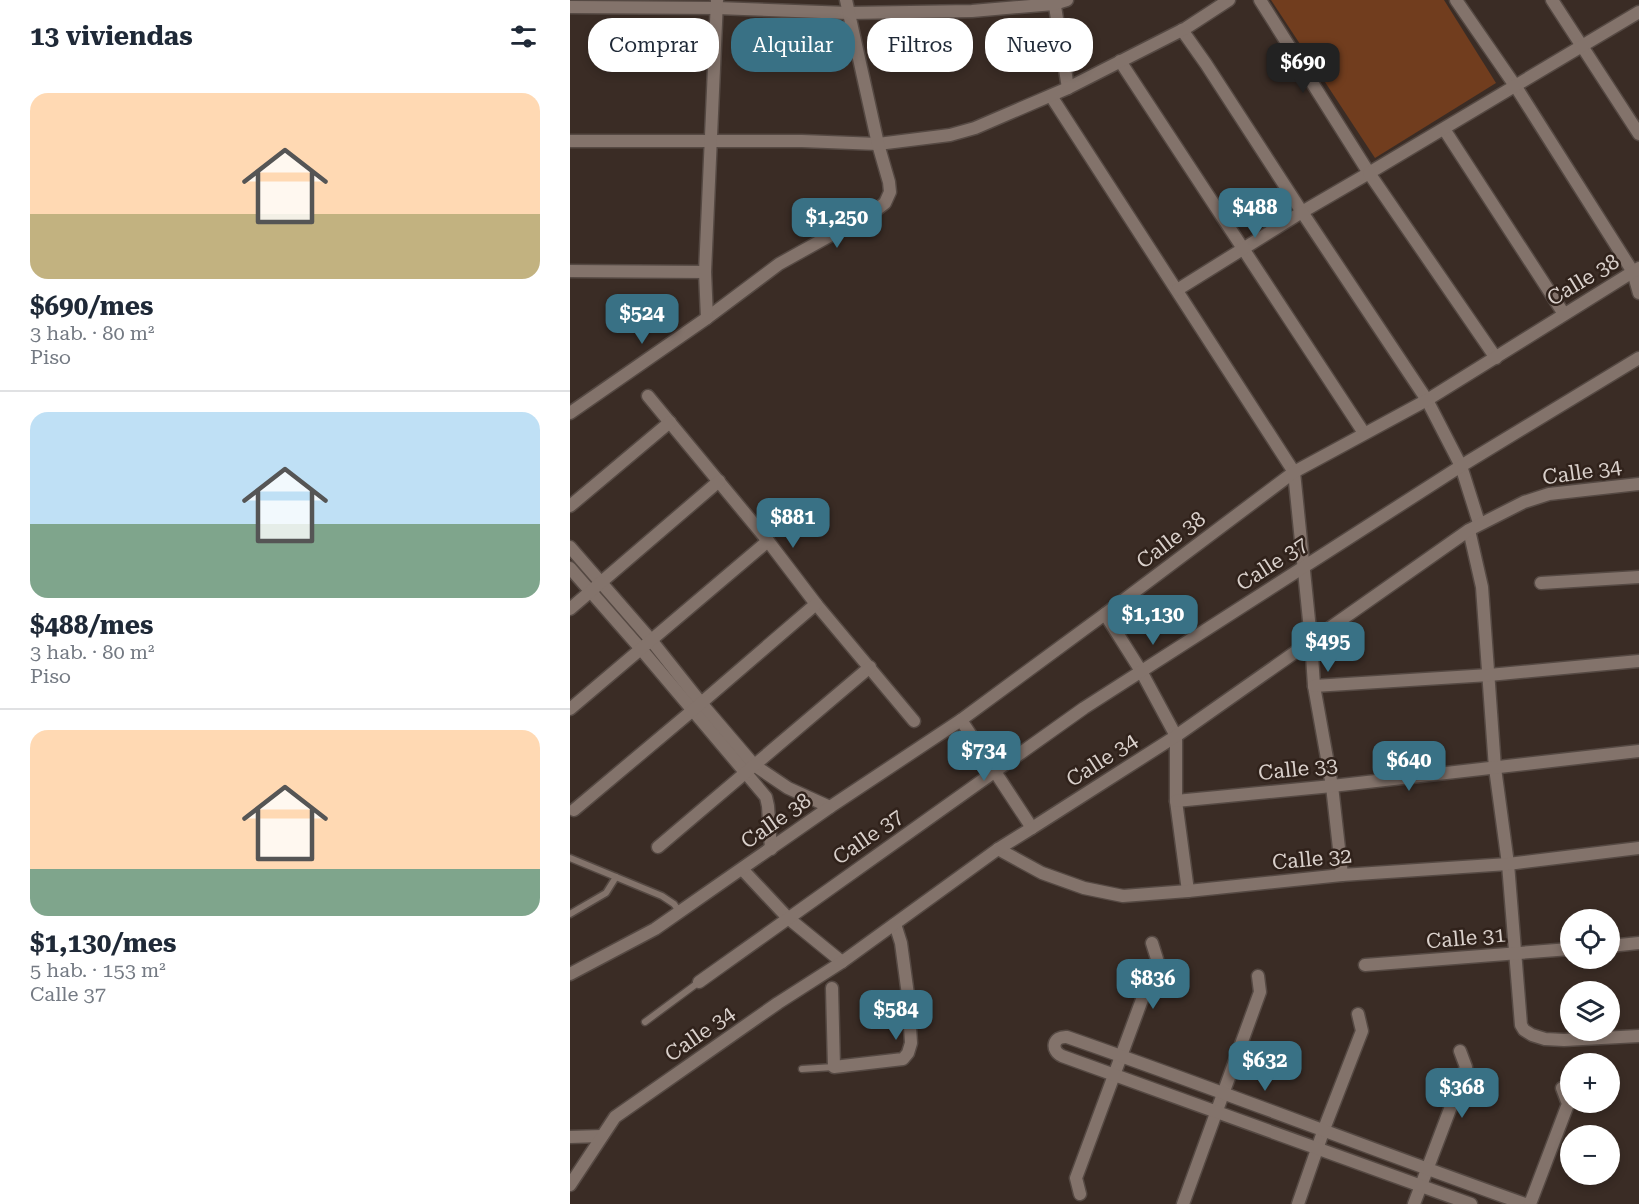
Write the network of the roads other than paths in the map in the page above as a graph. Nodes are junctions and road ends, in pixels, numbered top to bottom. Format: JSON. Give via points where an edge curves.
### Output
{"nodes":[{"id":1,"x":1229,"y":0,"type":"edge"},
{"id":2,"x":1260,"y":0,"type":"edge"},
{"id":3,"x":1455,"y":0,"type":"edge"},
{"id":4,"x":1552,"y":0,"type":"edge"},
{"id":5,"x":1058,"y":1,"type":"edge"},
{"id":6,"x":717,"y":4,"type":"edge"},
{"id":7,"x":847,"y":6,"type":"edge"},
{"id":8,"x":570,"y":7,"type":"edge"},
{"id":9,"x":1639,"y":12,"type":"edge"},
{"id":10,"x":1182,"y":30,"type":"junction"},
{"id":11,"x":1582,"y":45,"type":"junction"},
{"id":12,"x":1120,"y":61,"type":"junction"},
{"id":13,"x":1516,"y":87,"type":"junction"},
{"id":14,"x":1068,"y":88,"type":"junction"},
{"id":15,"x":1051,"y":96,"type":"junction"},
{"id":16,"x":1444,"y":129,"type":"junction"},
{"id":17,"x":1639,"y":134,"type":"edge"},
{"id":18,"x":570,"y":141,"type":"edge"},
{"id":19,"x":711,"y":141,"type":"junction"},
{"id":20,"x":878,"y":144,"type":"junction"},
{"id":21,"x":1369,"y":173,"type":"junction"},
{"id":22,"x":1302,"y":212,"type":"junction"},
{"id":23,"x":1244,"y":249,"type":"junction"},
{"id":24,"x":1636,"y":270,"type":"edge"},
{"id":25,"x":570,"y":272,"type":"edge"},
{"id":26,"x":705,"y":272,"type":"junction"},
{"id":27,"x":1177,"y":290,"type":"junction"},
{"id":28,"x":1639,"y":293,"type":"edge"},
{"id":29,"x":1564,"y":314,"type":"junction"},
{"id":30,"x":707,"y":318,"type":"junction"},
{"id":31,"x":1496,"y":358,"type":"junction"},
{"id":32,"x":1639,"y":358,"type":"edge"},
{"id":33,"x":648,"y":396,"type":"dead end"},
{"id":34,"x":1427,"y":400,"type":"junction"},
{"id":35,"x":570,"y":413,"type":"edge"},
{"id":36,"x":670,"y":422,"type":"junction"},
{"id":37,"x":1364,"y":433,"type":"junction"},
{"id":38,"x":1461,"y":466,"type":"junction"},
{"id":39,"x":1294,"y":472,"type":"junction"},
{"id":40,"x":719,"y":482,"type":"junction"},
{"id":41,"x":1639,"y":484,"type":"edge"},
{"id":42,"x":570,"y":506,"type":"edge"},
{"id":43,"x":1474,"y":527,"type":"junction"},
{"id":44,"x":768,"y":541,"type":"junction"},
{"id":45,"x":570,"y":547,"type":"edge"},
{"id":46,"x":1304,"y":567,"type":"junction"},
{"id":47,"x":570,"y":568,"type":"edge"},
{"id":48,"x":1639,"y":576,"type":"edge"},
{"id":49,"x":601,"y":582,"type":"junction"},
{"id":50,"x":1541,"y":584,"type":"dead end"},
{"id":51,"x":590,"y":592,"type":"junction"},
{"id":52,"x":816,"y":604,"type":"junction"},
{"id":53,"x":570,"y":609,"type":"edge"},
{"id":54,"x":1105,"y":614,"type":"junction"},
{"id":55,"x":651,"y":640,"type":"junction"},
{"id":56,"x":1311,"y":640,"type":"junction"},
{"id":57,"x":641,"y":649,"type":"junction"},
{"id":58,"x":1639,"y":661,"type":"edge"},
{"id":59,"x":870,"y":667,"type":"junction"},
{"id":60,"x":1141,"y":671,"type":"junction"},
{"id":61,"x":1489,"y":675,"type":"junction"},
{"id":62,"x":1314,"y":686,"type":"junction"},
{"id":63,"x":697,"y":706,"type":"junction"},
{"id":64,"x":570,"y":709,"type":"edge"},
{"id":65,"x":961,"y":720,"type":"junction"},
{"id":66,"x":914,"y":721,"type":"dead end"},
{"id":67,"x":1176,"y":736,"type":"junction"},
{"id":68,"x":1639,"y":751,"type":"edge"},
{"id":69,"x":750,"y":768,"type":"junction"},
{"id":70,"x":1495,"y":768,"type":"junction"},
{"id":71,"x":994,"y":771,"type":"junction"},
{"id":72,"x":1332,"y":786,"type":"junction"},
{"id":73,"x":1176,"y":801,"type":"junction"},
{"id":74,"x":830,"y":807,"type":"junction"},
{"id":75,"x":574,"y":810,"type":"dead end"},
{"id":76,"x":1032,"y":828,"type":"junction"},
{"id":77,"x":658,"y":847,"type":"dead end"},
{"id":78,"x":1639,"y":848,"type":"edge"},
{"id":79,"x":771,"y":849,"type":"junction"},
{"id":80,"x":998,"y":849,"type":"junction"},
{"id":81,"x":570,"y":858,"type":"edge"},
{"id":82,"x":1508,"y":864,"type":"junction"},
{"id":83,"x":742,"y":869,"type":"junction"},
{"id":84,"x":1342,"y":875,"type":"junction"},
{"id":85,"x":616,"y":877,"type":"junction"},
{"id":86,"x":1188,"y":891,"type":"junction"},
{"id":87,"x":680,"y":912,"type":"junction"},
{"id":88,"x":570,"y":914,"type":"edge"},
{"id":89,"x":788,"y":918,"type":"junction"},
{"id":90,"x":895,"y":924,"type":"junction"},
{"id":91,"x":1152,"y":943,"type":"dead end"},
{"id":92,"x":1639,"y":943,"type":"edge"},
{"id":93,"x":1620,"y":945,"type":"edge"},
{"id":94,"x":1560,"y":950,"type":"edge"},
{"id":95,"x":1515,"y":953,"type":"junction"},
{"id":96,"x":842,"y":962,"type":"junction"},
{"id":97,"x":1365,"y":965,"type":"dead end"},
{"id":98,"x":570,"y":974,"type":"edge"},
{"id":99,"x":1258,"y":976,"type":"dead end"},
{"id":100,"x":699,"y":981,"type":"joint"},
{"id":101,"x":832,"y":988,"type":"dead end"},
{"id":102,"x":1358,"y":1014,"type":"dead end"},
{"id":103,"x":645,"y":1022,"type":"dead end"},
{"id":104,"x":1639,"y":1036,"type":"edge"},
{"id":105,"x":1460,"y":1051,"type":"dead end"},
{"id":106,"x":1120,"y":1055,"type":"junction"},
{"id":107,"x":834,"y":1067,"type":"junction"},
{"id":108,"x":802,"y":1069,"type":"dead end"},
{"id":109,"x":1113,"y":1074,"type":"junction"},
{"id":110,"x":1223,"y":1093,"type":"junction"},
{"id":111,"x":1216,"y":1111,"type":"junction"},
{"id":112,"x":1565,"y":1113,"type":"edge"},
{"id":113,"x":1324,"y":1130,"type":"junction"},
{"id":114,"x":602,"y":1136,"type":"junction"},
{"id":115,"x":570,"y":1137,"type":"edge"},
{"id":116,"x":1317,"y":1150,"type":"junction"},
{"id":117,"x":1426,"y":1169,"type":"junction"},
{"id":118,"x":570,"y":1185,"type":"edge"},
{"id":119,"x":1420,"y":1186,"type":"junction"},
{"id":120,"x":1080,"y":1194,"type":"dead end"},
{"id":121,"x":1183,"y":1204,"type":"edge"},
{"id":122,"x":1298,"y":1204,"type":"edge"},
{"id":123,"x":1414,"y":1204,"type":"edge"},
{"id":124,"x":1471,"y":1204,"type":"edge"},
{"id":125,"x":1525,"y":1204,"type":"edge"},
{"id":126,"x":1530,"y":1204,"type":"edge"}],
"edges":[{"from":1,"to":10,"type":"street"},
{"from":2,"to":21,"type":"street"},
{"from":3,"to":13,"type":"street"},
{"from":4,"to":11,"type":"street"},
{"from":5,"to":7,"type":"street","via":[[972,11]]},
{"from":5,"to":14,"type":"street"},
{"from":6,"to":7,"type":"street"},
{"from":6,"to":8,"type":"street"},
{"from":6,"to":19,"type":"street"},
{"from":7,"to":20,"type":"street"},
{"from":9,"to":11,"type":"street"},
{"from":10,"to":12,"type":"street"},
{"from":10,"to":22,"type":"street"},
{"from":11,"to":13,"type":"street"},
{"from":11,"to":17,"type":"street"},
{"from":12,"to":14,"type":"street"},
{"from":12,"to":23,"type":"street"},
{"from":13,"to":16,"type":"street"},
{"from":13,"to":24,"type":"street"},
{"from":14,"to":15,"type":"street"},
{"from":15,"to":20,"type":"street","via":[[967,131]]},
{"from":15,"to":27,"type":"street"},
{"from":16,"to":21,"type":"street"},
{"from":16,"to":29,"type":"street"},
{"from":18,"to":19,"type":"street"},
{"from":19,"to":20,"type":"street"},
{"from":19,"to":26,"type":"street"},
{"from":20,"to":30,"type":"street","via":[[889,182],[885,203],[779,264]]},
{"from":21,"to":22,"type":"street"},
{"from":21,"to":31,"type":"street"},
{"from":22,"to":23,"type":"street"},
{"from":22,"to":34,"type":"street"},
{"from":23,"to":27,"type":"street"},
{"from":23,"to":37,"type":"street"},
{"from":24,"to":28,"type":"street"},
{"from":24,"to":29,"type":"street","name":"Calle 38"},
{"from":25,"to":26,"type":"street"},
{"from":26,"to":30,"type":"street"},
{"from":27,"to":39,"type":"street"},
{"from":29,"to":31,"type":"street","name":"Calle 38"},
{"from":30,"to":35,"type":"street"},
{"from":31,"to":34,"type":"street","name":"Calle 38"},
{"from":32,"to":38,"type":"street","name":"Calle 37"},
{"from":33,"to":36,"type":"street"},
{"from":34,"to":37,"type":"street","name":"Calle 38"},
{"from":34,"to":38,"type":"street"},
{"from":36,"to":40,"type":"street"},
{"from":36,"to":42,"type":"street"},
{"from":37,"to":39,"type":"street","name":"Calle 38"},
{"from":38,"to":43,"type":"street"},
{"from":38,"to":46,"type":"street","name":"Calle 37"},
{"from":39,"to":46,"type":"street"},
{"from":39,"to":54,"type":"street","name":"Calle 38"},
{"from":40,"to":44,"type":"street"},
{"from":40,"to":49,"type":"street"},
{"from":41,"to":43,"type":"street","name":"Calle 34","via":[[1549,494]]},
{"from":43,"to":56,"type":"street","name":"Calle 34"},
{"from":43,"to":61,"type":"street"},
{"from":44,"to":52,"type":"street"},
{"from":44,"to":55,"type":"street"},
{"from":45,"to":49,"type":"street"},
{"from":46,"to":56,"type":"street"},
{"from":46,"to":60,"type":"street","name":"Calle 37"},
{"from":47,"to":51,"type":"street"},
{"from":48,"to":50,"type":"street"},
{"from":49,"to":51,"type":"street"},
{"from":49,"to":55,"type":"street"},
{"from":51,"to":53,"type":"street"},
{"from":51,"to":57,"type":"street"},
{"from":52,"to":59,"type":"street"},
{"from":52,"to":63,"type":"street"},
{"from":54,"to":60,"type":"street"},
{"from":54,"to":65,"type":"street","name":"Calle 38"},
{"from":55,"to":57,"type":"street"},
{"from":55,"to":63,"type":"street"},
{"from":56,"to":62,"type":"street"},
{"from":56,"to":67,"type":"street","name":"Calle 34"},
{"from":57,"to":63,"type":"street"},
{"from":57,"to":64,"type":"street"},
{"from":58,"to":61,"type":"street"},
{"from":59,"to":66,"type":"street"},
{"from":59,"to":69,"type":"street"},
{"from":60,"to":67,"type":"street"},
{"from":60,"to":71,"type":"street","name":"Calle 37"},
{"from":61,"to":62,"type":"street"},
{"from":61,"to":70,"type":"street"},
{"from":62,"to":72,"type":"street"},
{"from":63,"to":69,"type":"street"},
{"from":63,"to":75,"type":"street"},
{"from":65,"to":71,"type":"street"},
{"from":65,"to":74,"type":"street","name":"Calle 38"},
{"from":67,"to":73,"type":"street"},
{"from":67,"to":76,"type":"street","name":"Calle 34"},
{"from":68,"to":70,"type":"street","name":"Calle 33"},
{"from":69,"to":74,"type":"street"},
{"from":69,"to":77,"type":"street"},
{"from":69,"to":79,"type":"street","via":[[766,797]]},
{"from":70,"to":72,"type":"street","name":"Calle 33"},
{"from":70,"to":82,"type":"street"},
{"from":71,"to":76,"type":"street"},
{"from":71,"to":89,"type":"street","name":"Calle 37"},
{"from":72,"to":73,"type":"street","name":"Calle 33"},
{"from":72,"to":84,"type":"street"},
{"from":73,"to":86,"type":"street"},
{"from":74,"to":79,"type":"street","name":"Calle 38"},
{"from":76,"to":80,"type":"street","name":"Calle 34"},
{"from":78,"to":82,"type":"street","name":"Calle 32"},
{"from":79,"to":83,"type":"street","name":"Calle 38"},
{"from":80,"to":86,"type":"street","name":"Calle 32","via":[[1042,873],[1084,888],[1123,896]]},
{"from":80,"to":90,"type":"street","name":"Calle 34"},
{"from":81,"to":85,"type":"lane"},
{"from":82,"to":84,"type":"street","name":"Calle 32"},
{"from":82,"to":95,"type":"street"},
{"from":83,"to":87,"type":"street","name":"Calle 38"},
{"from":83,"to":89,"type":"street"},
{"from":84,"to":86,"type":"street","name":"Calle 32"},
{"from":85,"to":87,"type":"lane","via":[[662,896]]},
{"from":85,"to":88,"type":"lane","via":[[606,893]]},
{"from":87,"to":98,"type":"street","name":"Calle 38"},
{"from":89,"to":96,"type":"street"},
{"from":89,"to":100,"type":"street","name":"Calle 37"},
{"from":90,"to":96,"type":"street","name":"Calle 34"},
{"from":90,"to":107,"type":"street","via":[[908,995],[908,1053],[903,1059]]},
{"from":91,"to":106,"type":"street","via":[[1157,958]]},
{"from":92,"to":93,"type":"street"},
{"from":94,"to":95,"type":"street","name":"Calle 31"},
{"from":95,"to":97,"type":"street","name":"Calle 31"},
{"from":95,"to":104,"type":"street","via":[[1524,1030],[1545,1039],[1564,1040]]},
{"from":96,"to":114,"type":"street","name":"Calle 34","via":[[615,1117]]},
{"from":99,"to":110,"type":"street","via":[[1260,992]]},
{"from":100,"to":103,"type":"lane"},
{"from":101,"to":107,"type":"street"},
{"from":102,"to":113,"type":"street","via":[[1362,1032]]},
{"from":105,"to":117,"type":"street","via":[[1466,1067]]},
{"from":106,"to":109,"type":"street"},
{"from":106,"to":109,"type":"street","via":[[1067,1037],[1056,1041],[1054,1048],[1058,1054]]},
{"from":106,"to":110,"type":"street"},
{"from":107,"to":108,"type":"lane"},
{"from":109,"to":111,"type":"street"},
{"from":109,"to":120,"type":"street","via":[[1076,1178]]},
{"from":110,"to":111,"type":"street"},
{"from":110,"to":113,"type":"street"},
{"from":111,"to":116,"type":"street"},
{"from":111,"to":121,"type":"street"},
{"from":112,"to":126,"type":"street"},
{"from":113,"to":116,"type":"street"},
{"from":113,"to":117,"type":"street"},
{"from":114,"to":115,"type":"street"},
{"from":114,"to":118,"type":"street","name":"Calle 34"},
{"from":116,"to":119,"type":"street"},
{"from":116,"to":122,"type":"street"},
{"from":117,"to":119,"type":"street"},
{"from":117,"to":125,"type":"street"},
{"from":119,"to":123,"type":"street"},
{"from":119,"to":124,"type":"street"}]}
